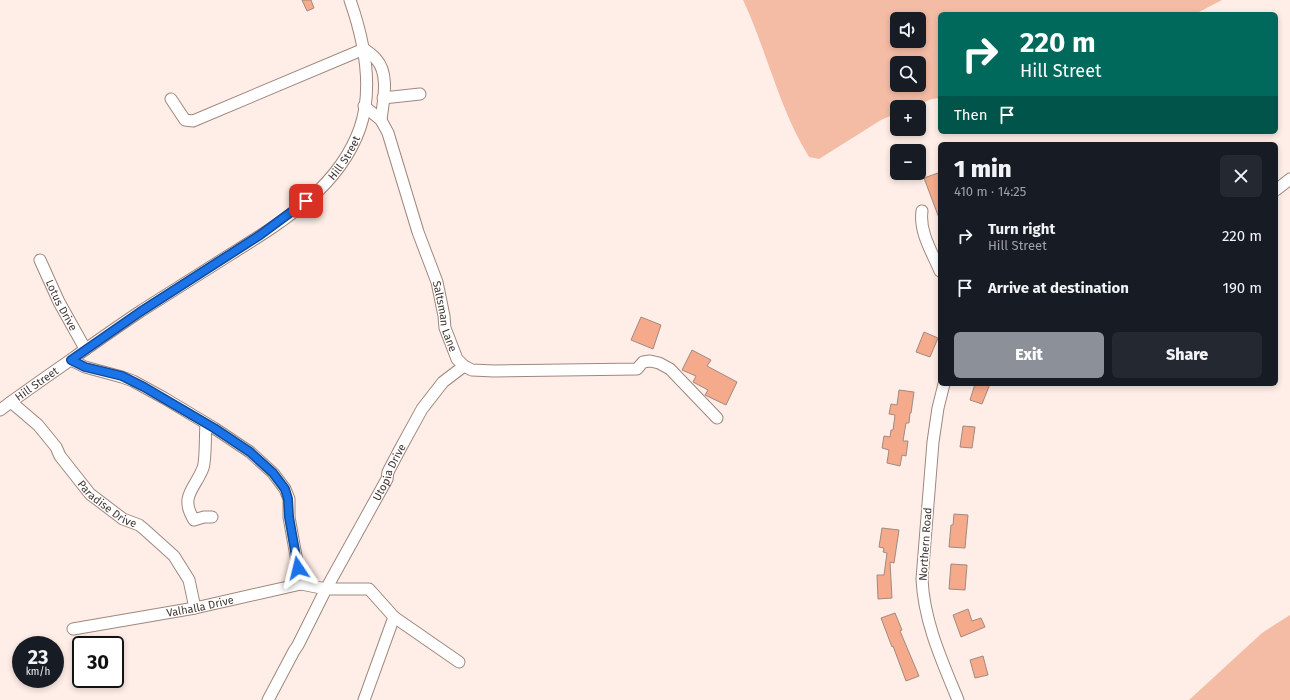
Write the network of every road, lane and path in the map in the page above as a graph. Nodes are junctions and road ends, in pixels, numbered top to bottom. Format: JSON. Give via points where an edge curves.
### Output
{"nodes":[{"id":1,"x":353,"y":1,"type":"edge"},
{"id":2,"x":364,"y":49,"type":"junction"},
{"id":3,"x":420,"y":94,"type":"dead end"},
{"id":4,"x":383,"y":98,"type":"junction"},
{"id":5,"x":171,"y":99,"type":"dead end"},
{"id":6,"x":364,"y":106,"type":"junction"},
{"id":7,"x":382,"y":120,"type":"junction"},
{"id":8,"x":1290,"y":178,"type":"edge"},
{"id":9,"x":1278,"y":188,"type":"edge"},
{"id":10,"x":922,"y":211,"type":"dead end"},
{"id":11,"x":40,"y":260,"type":"dead end"},
{"id":12,"x":938,"y":266,"type":"edge"},
{"id":13,"x":86,"y":349,"type":"junction"},
{"id":14,"x":71,"y":360,"type":"junction"},
{"id":15,"x":464,"y":366,"type":"junction"},
{"id":16,"x":944,"y":386,"type":"edge"},
{"id":17,"x":11,"y":402,"type":"junction"},
{"id":18,"x":0,"y":410,"type":"edge"},
{"id":19,"x":717,"y":418,"type":"dead end"},
{"id":20,"x":206,"y":424,"type":"junction"},
{"id":21,"x":212,"y":517,"type":"dead end"},
{"id":22,"x":301,"y":584,"type":"junction"},
{"id":23,"x":326,"y":589,"type":"junction"},
{"id":24,"x":195,"y":608,"type":"junction"},
{"id":25,"x":394,"y":617,"type":"junction"},
{"id":26,"x":73,"y":629,"type":"dead end"},
{"id":27,"x":459,"y":662,"type":"dead end"},
{"id":28,"x":268,"y":700,"type":"edge"},
{"id":29,"x":364,"y":700,"type":"edge"},
{"id":30,"x":958,"y":700,"type":"edge"}],
"edges":[{"from":1,"to":2,"type":"street","name":"Hill Street"},
{"from":2,"to":4,"type":"street","via":[[382,67]]},
{"from":2,"to":5,"type":"street","via":[[193,121],[184,120]]},
{"from":2,"to":6,"type":"street","name":"Hill Street","via":[[367,88]]},
{"from":3,"to":4,"type":"street"},
{"from":4,"to":7,"type":"street"},
{"from":6,"to":7,"type":"street","name":"Saltsman Lane"},
{"from":6,"to":13,"type":"street","name":"Hill Street","via":[[360,127],[343,162],[330,179],[298,208]]},
{"from":7,"to":15,"type":"street","name":"Saltsman Lane","via":[[437,282],[445,328],[457,359]]},
{"from":8,"to":9,"type":"street"},
{"from":10,"to":12,"type":"street","via":[[920,221]]},
{"from":11,"to":13,"type":"street","name":"Lotus Drive","via":[[59,302]]},
{"from":13,"to":14,"type":"street","name":"Hill Street"},
{"from":14,"to":17,"type":"street","name":"Hill Street"},
{"from":14,"to":20,"type":"street","via":[[85,367],[133,381]]},
{"from":15,"to":19,"type":"street","via":[[472,370],[494,371],[638,369],[643,362],[650,361],[670,370]]},
{"from":15,"to":23,"type":"street","name":"Utopia Drive","via":[[443,382],[422,409]]},
{"from":16,"to":30,"type":"street","name":"Northern Road","via":[[933,442],[922,579],[930,628]]},
{"from":17,"to":18,"type":"street","name":"Hill Street"},
{"from":17,"to":24,"type":"street","name":"Paradise Drive","via":[[38,426],[90,494],[123,519],[139,525],[174,556],[189,580]]},
{"from":20,"to":21,"type":"street","via":[[204,467],[191,491],[188,510],[194,520]]},
{"from":20,"to":22,"type":"street","via":[[250,452],[273,473],[285,489]]},
{"from":22,"to":23,"type":"street","name":"Valhalla Drive"},
{"from":22,"to":24,"type":"street","name":"Valhalla Drive"},
{"from":23,"to":25,"type":"street","name":"Valhalla Drive","via":[[369,589]]},
{"from":23,"to":28,"type":"street"},
{"from":24,"to":26,"type":"street","name":"Valhalla Drive"},
{"from":25,"to":27,"type":"street","name":"Valhalla Drive"},
{"from":25,"to":29,"type":"street"}]}
